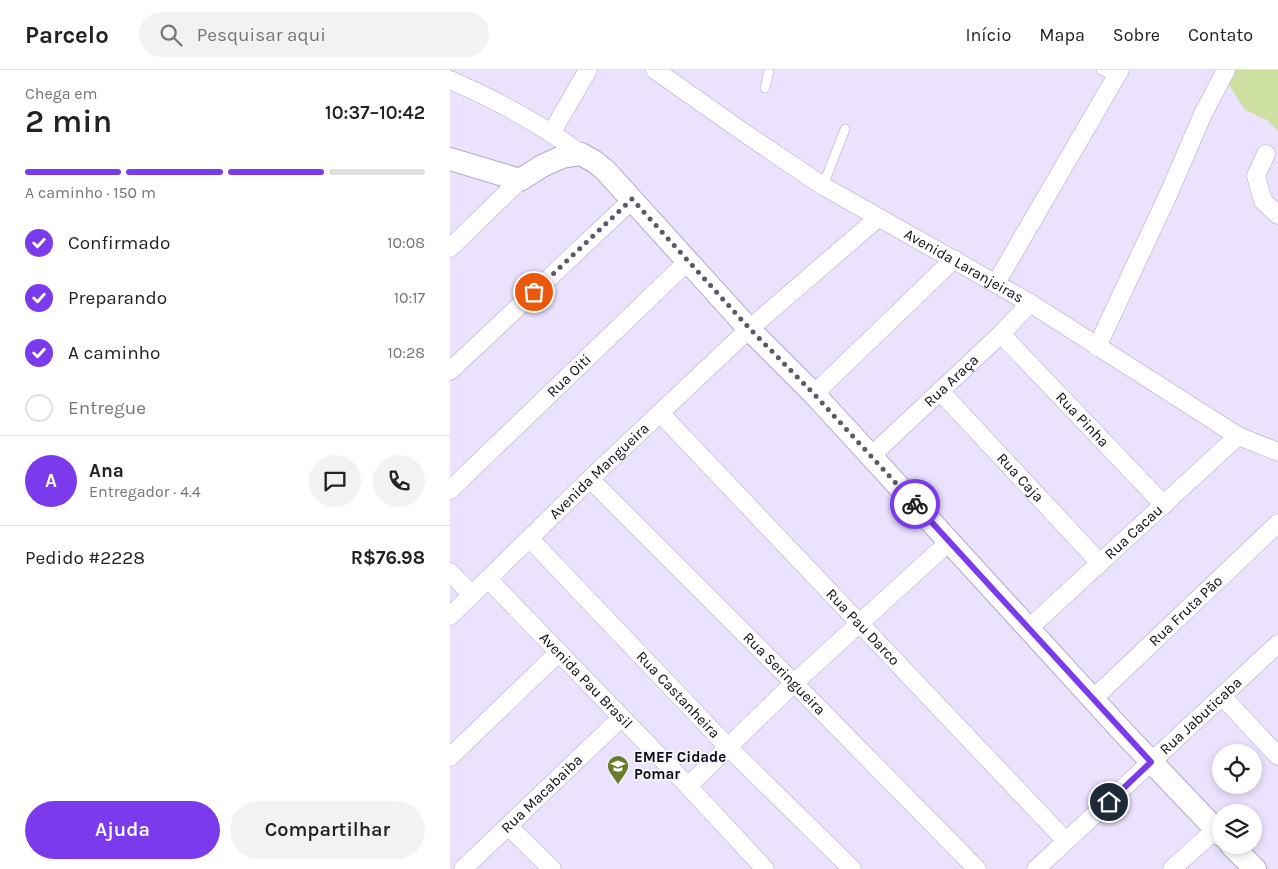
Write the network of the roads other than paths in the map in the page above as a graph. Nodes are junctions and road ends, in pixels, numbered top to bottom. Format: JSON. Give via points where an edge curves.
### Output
{"nodes":[{"id":1,"x":588,"y":70,"type":"edge"},
{"id":2,"x":655,"y":70,"type":"edge"},
{"id":3,"x":769,"y":70,"type":"edge"},
{"id":4,"x":1226,"y":70,"type":"edge"},
{"id":5,"x":1112,"y":72,"type":"edge"},
{"id":6,"x":450,"y":80,"type":"edge"},
{"id":7,"x":765,"y":88,"type":"dead end"},
{"id":8,"x":844,"y":129,"type":"dead end"},
{"id":9,"x":552,"y":132,"type":"junction"},
{"id":10,"x":581,"y":154,"type":"junction"},
{"id":11,"x":1266,"y":154,"type":"dead end"},
{"id":12,"x":450,"y":160,"type":"edge"},
{"id":13,"x":520,"y":180,"type":"junction"},
{"id":14,"x":823,"y":186,"type":"junction"},
{"id":15,"x":632,"y":199,"type":"junction"},
{"id":16,"x":1278,"y":215,"type":"edge"},
{"id":17,"x":878,"y":218,"type":"junction"},
{"id":18,"x":450,"y":248,"type":"edge"},
{"id":19,"x":954,"y":260,"type":"junction"},
{"id":20,"x":688,"y":261,"type":"junction"},
{"id":21,"x":996,"y":283,"type":"junction"},
{"id":22,"x":1030,"y":304,"type":"junction"},
{"id":23,"x":750,"y":329,"type":"junction"},
{"id":24,"x":1000,"y":334,"type":"junction"},
{"id":25,"x":1097,"y":346,"type":"junction"},
{"id":26,"x":450,"y":371,"type":"edge"},
{"id":27,"x":940,"y":391,"type":"junction"},
{"id":28,"x":814,"y":394,"type":"junction"},
{"id":29,"x":660,"y":413,"type":"junction"},
{"id":30,"x":1238,"y":436,"type":"junction"},
{"id":31,"x":1278,"y":452,"type":"edge"},
{"id":32,"x":871,"y":456,"type":"junction"},
{"id":33,"x":590,"y":479,"type":"junction"},
{"id":34,"x":450,"y":490,"type":"edge"},
{"id":35,"x":1164,"y":505,"type":"junction"},
{"id":36,"x":1278,"y":524,"type":"edge"},
{"id":37,"x":530,"y":539,"type":"junction"},
{"id":38,"x":950,"y":541,"type":"junction"},
{"id":39,"x":1100,"y":563,"type":"junction"},
{"id":40,"x":450,"y":572,"type":"edge"},
{"id":41,"x":488,"y":579,"type":"junction"},
{"id":42,"x":472,"y":595,"type":"junction"},
{"id":43,"x":450,"y":616,"type":"edge"},
{"id":44,"x":859,"y":623,"type":"junction"},
{"id":45,"x":1029,"y":628,"type":"junction"},
{"id":46,"x":1278,"y":644,"type":"edge"},
{"id":47,"x":558,"y":653,"type":"junction"},
{"id":48,"x":794,"y":683,"type":"junction"},
{"id":49,"x":1222,"y":696,"type":"junction"},
{"id":50,"x":1093,"y":699,"type":"junction"},
{"id":51,"x":621,"y":718,"type":"junction"},
{"id":52,"x":728,"y":747,"type":"junction"},
{"id":53,"x":1278,"y":756,"type":"edge"},
{"id":54,"x":450,"y":757,"type":"edge"},
{"id":55,"x":1151,"y":762,"type":"junction"},
{"id":56,"x":688,"y":786,"type":"junction"},
{"id":57,"x":508,"y":826,"type":"junction"},
{"id":58,"x":1212,"y":826,"type":"edge"},
{"id":59,"x":1066,"y":841,"type":"junction"},
{"id":60,"x":1212,"y":843,"type":"edge"},
{"id":61,"x":1240,"y":854,"type":"edge"},
{"id":62,"x":463,"y":869,"type":"edge"},
{"id":63,"x":552,"y":869,"type":"edge"},
{"id":64,"x":765,"y":869,"type":"edge"},
{"id":65,"x":852,"y":869,"type":"edge"},
{"id":66,"x":976,"y":869,"type":"edge"},
{"id":67,"x":1036,"y":869,"type":"edge"},
{"id":68,"x":1172,"y":869,"type":"edge"},
{"id":69,"x":1255,"y":869,"type":"edge"}],
"edges":[{"from":1,"to":9,"type":"street"},
{"from":2,"to":14,"type":"street","name":"Avenida Laranjeiras"},
{"from":3,"to":7,"type":"lane"},
{"from":4,"to":25,"type":"street"},
{"from":5,"to":21,"type":"street"},
{"from":6,"to":9,"type":"street"},
{"from":8,"to":14,"type":"lane"},
{"from":9,"to":10,"type":"street"},
{"from":10,"to":13,"type":"street","via":[[562,157]]},
{"from":10,"to":15,"type":"street","via":[[605,170]]},
{"from":11,"to":16,"type":"street","via":[[1256,176],[1264,201]]},
{"from":12,"to":13,"type":"street"},
{"from":13,"to":18,"type":"street"},
{"from":14,"to":17,"type":"street","name":"Avenida Laranjeiras"},
{"from":15,"to":20,"type":"street"},
{"from":15,"to":26,"type":"street"},
{"from":17,"to":19,"type":"street","name":"Avenida Laranjeiras"},
{"from":17,"to":23,"type":"street","name":"Avenida Mangueira"},
{"from":19,"to":21,"type":"street","name":"Avenida Laranjeiras"},
{"from":19,"to":28,"type":"street"},
{"from":20,"to":23,"type":"street"},
{"from":20,"to":34,"type":"street","name":"Rua Oiti"},
{"from":21,"to":22,"type":"street","name":"Avenida Laranjeiras"},
{"from":22,"to":24,"type":"street","name":"Rua Araça"},
{"from":22,"to":25,"type":"street","name":"Avenida Laranjeiras"},
{"from":23,"to":28,"type":"street"},
{"from":23,"to":29,"type":"street","name":"Avenida Mangueira"},
{"from":24,"to":27,"type":"street","name":"Rua Araça"},
{"from":24,"to":35,"type":"street","name":"Rua Pinha"},
{"from":25,"to":30,"type":"street","name":"Avenida Laranjeiras"},
{"from":27,"to":32,"type":"street","name":"Rua Araça"},
{"from":27,"to":39,"type":"street","name":"Rua Caja"},
{"from":28,"to":32,"type":"street"},
{"from":29,"to":33,"type":"street","name":"Avenida Mangueira"},
{"from":29,"to":44,"type":"street","name":"Rua Pau Darco"},
{"from":30,"to":31,"type":"street","name":"Avenida Laranjeiras"},
{"from":30,"to":35,"type":"street","name":"Rua Cacau"},
{"from":32,"to":38,"type":"street"},
{"from":33,"to":37,"type":"street","name":"Avenida Mangueira"},
{"from":33,"to":48,"type":"street","name":"Rua Seringueira"},
{"from":35,"to":39,"type":"street","name":"Rua Cacau"},
{"from":36,"to":50,"type":"street","name":"Rua Fruta Pão"},
{"from":37,"to":41,"type":"street","name":"Avenida Mangueira"},
{"from":37,"to":52,"type":"street","name":"Rua Castanheira"},
{"from":38,"to":44,"type":"street"},
{"from":38,"to":45,"type":"street"},
{"from":39,"to":45,"type":"street","name":"Rua Cacau"},
{"from":40,"to":42,"type":"street"},
{"from":41,"to":42,"type":"street","name":"Avenida Mangueira"},
{"from":41,"to":47,"type":"street","name":"Avenida Pau Brasil"},
{"from":42,"to":43,"type":"street","name":"Avenida Mangueira"},
{"from":44,"to":48,"type":"street"},
{"from":44,"to":59,"type":"street","name":"Rua Pau Darco"},
{"from":45,"to":50,"type":"street"},
{"from":46,"to":49,"type":"street","name":"Rua Jabuticaba"},
{"from":47,"to":51,"type":"street","name":"Avenida Pau Brasil"},
{"from":47,"to":54,"type":"street"},
{"from":48,"to":52,"type":"street"},
{"from":48,"to":66,"type":"street","name":"Rua Seringueira"},
{"from":49,"to":53,"type":"street"},
{"from":49,"to":55,"type":"street","name":"Rua Jabuticaba"},
{"from":50,"to":55,"type":"street"},
{"from":51,"to":56,"type":"street","name":"Avenida Pau Brasil"},
{"from":51,"to":57,"type":"street","name":"Rua Macabaiba"},
{"from":52,"to":56,"type":"street"},
{"from":52,"to":65,"type":"street","name":"Rua Castanheira"},
{"from":55,"to":58,"type":"street"},
{"from":55,"to":59,"type":"street","name":"Rua Jabuticaba"},
{"from":56,"to":64,"type":"street","name":"Avenida Pau Brasil"},
{"from":57,"to":62,"type":"street","name":"Rua Macabaiba"},
{"from":57,"to":63,"type":"street"},
{"from":59,"to":67,"type":"street","name":"Rua Jabuticaba"},
{"from":60,"to":68,"type":"street"},
{"from":61,"to":69,"type":"street"}]}
